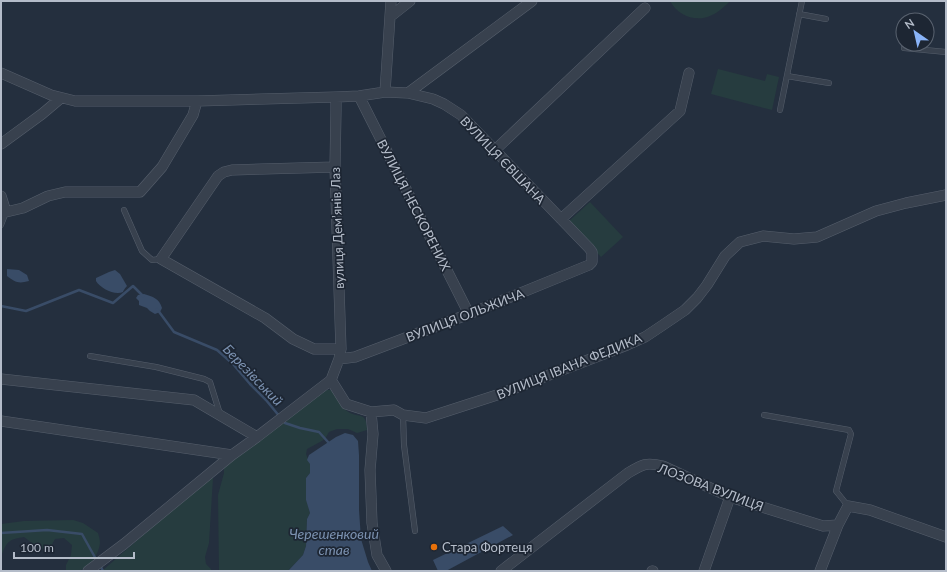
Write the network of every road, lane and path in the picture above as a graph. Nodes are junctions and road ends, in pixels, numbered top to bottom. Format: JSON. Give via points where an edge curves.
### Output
{"nodes":[{"id":1,"x":391,"y":1,"type":"edge"},
{"id":2,"x":410,"y":1,"type":"edge"},
{"id":3,"x":532,"y":1,"type":"edge"},
{"id":4,"x":802,"y":1,"type":"edge"},
{"id":5,"x":645,"y":8,"type":"dead end"},
{"id":6,"x":799,"y":14,"type":"junction"},
{"id":7,"x":390,"y":16,"type":"junction"},
{"id":8,"x":826,"y":19,"type":"dead end"},
{"id":9,"x":935,"y":51,"type":"edge"},
{"id":10,"x":946,"y":52,"type":"edge"},
{"id":11,"x":1,"y":73,"type":"edge"},
{"id":12,"x":689,"y":73,"type":"dead end"},
{"id":13,"x":787,"y":76,"type":"junction"},
{"id":14,"x":829,"y":83,"type":"dead end"},
{"id":15,"x":385,"y":92,"type":"junction"},
{"id":16,"x":408,"y":93,"type":"junction"},
{"id":17,"x":359,"y":96,"type":"junction"},
{"id":18,"x":336,"y":97,"type":"junction"},
{"id":19,"x":61,"y":98,"type":"junction"},
{"id":20,"x":197,"y":101,"type":"junction"},
{"id":21,"x":780,"y":110,"type":"dead end"},
{"id":22,"x":1,"y":144,"type":"edge"},
{"id":23,"x":495,"y":150,"type":"junction"},
{"id":24,"x":335,"y":167,"type":"junction"},
{"id":25,"x":946,"y":195,"type":"edge"},
{"id":26,"x":1,"y":196,"type":"edge"},
{"id":27,"x":124,"y":210,"type":"dead end"},
{"id":28,"x":6,"y":212,"type":"junction"},
{"id":29,"x":561,"y":219,"type":"junction"},
{"id":30,"x":1,"y":225,"type":"edge"},
{"id":31,"x":161,"y":259,"type":"junction"},
{"id":32,"x":589,"y":265,"type":"joint"},
{"id":33,"x":469,"y":314,"type":"junction"},
{"id":34,"x":340,"y":354,"type":"junction"},
{"id":35,"x":90,"y":356,"type":"dead end"},
{"id":36,"x":1,"y":379,"type":"edge"},
{"id":37,"x":331,"y":380,"type":"junction"},
{"id":38,"x":372,"y":412,"type":"junction"},
{"id":39,"x":220,"y":415,"type":"junction"},
{"id":40,"x":403,"y":415,"type":"junction"},
{"id":41,"x":764,"y":415,"type":"dead end"},
{"id":42,"x":1,"y":421,"type":"edge"},
{"id":43,"x":257,"y":437,"type":"junction"},
{"id":44,"x":232,"y":455,"type":"junction"},
{"id":45,"x":730,"y":497,"type":"junction"},
{"id":46,"x":848,"y":506,"type":"junction"},
{"id":47,"x":838,"y":525,"type":"junction"},
{"id":48,"x":416,"y":531,"type":"dead end"},
{"id":49,"x":946,"y":537,"type":"edge"},
{"id":50,"x":91,"y":569,"type":"edge"},
{"id":51,"x":386,"y":571,"type":"edge"},
{"id":52,"x":501,"y":571,"type":"edge"},
{"id":53,"x":704,"y":571,"type":"edge"},
{"id":54,"x":820,"y":571,"type":"edge"}],
"edges":[{"from":1,"to":7,"type":"street"},
{"from":2,"to":7,"type":"street"},
{"from":3,"to":16,"type":"street"},
{"from":4,"to":6,"type":"lane"},
{"from":5,"to":23,"type":"street"},
{"from":6,"to":8,"type":"lane"},
{"from":6,"to":13,"type":"lane"},
{"from":7,"to":15,"type":"street"},
{"from":9,"to":10,"type":"lane"},
{"from":11,"to":19,"type":"street","name":"ВУЛИЦЯ ЄВШАНА"},
{"from":12,"to":29,"type":"street","via":[[680,111]]},
{"from":13,"to":14,"type":"lane"},
{"from":13,"to":21,"type":"lane"},
{"from":15,"to":16,"type":"street","name":"ВУЛИЦЯ ЄВШАНА"},
{"from":15,"to":17,"type":"street","name":"ВУЛИЦЯ ЄВШАНА"},
{"from":16,"to":23,"type":"street","name":"ВУЛИЦЯ ЄВШАНА","via":[[444,104],[460,115]]},
{"from":17,"to":18,"type":"street","name":"ВУЛИЦЯ ЄВШАНА"},
{"from":17,"to":33,"type":"street","name":"ВУЛИЦЯ НЕСКОРЕНИХ"},
{"from":18,"to":20,"type":"street","name":"ВУЛИЦЯ ЄВШАНА"},
{"from":18,"to":24,"type":"street","name":"вулиця Демʼянів Лаз"},
{"from":19,"to":20,"type":"street","name":"ВУЛИЦЯ ЄВШАНА","via":[[75,101]]},
{"from":19,"to":22,"type":"street"},
{"from":20,"to":28,"type":"street","via":[[194,115],[162,167],[140,192],[65,192]]},
{"from":23,"to":29,"type":"street","name":"ВУЛИЦЯ ЄВШАНА"},
{"from":24,"to":31,"type":"street","via":[[224,172],[218,176]]},
{"from":24,"to":34,"type":"street","name":"вулиця Демʼянів Лаз"},
{"from":25,"to":40,"type":"street","name":"ВУЛИЦЯ ІВАНА ФЕДИКА","via":[[876,211],[818,237],[794,239],[763,236],[740,242],[725,256],[708,285],[685,310],[645,336],[500,394],[426,418]]},
{"from":26,"to":28,"type":"street"},
{"from":27,"to":31,"type":"lane","via":[[142,251],[152,260]]},
{"from":28,"to":30,"type":"lane"},
{"from":29,"to":32,"type":"street","name":"ВУЛИЦЯ ЄВШАНА","via":[[592,252],[592,262]]},
{"from":31,"to":34,"type":"street","name":"ВУЛИЦЯ ОЛЬЖИЧА","via":[[265,318],[293,339],[314,349]]},
{"from":32,"to":33,"type":"street","name":"ВУЛИЦЯ ОЛЬЖИЧА"},
{"from":33,"to":34,"type":"street","name":"ВУЛИЦЯ ОЛЬЖИЧА","via":[[355,357]]},
{"from":34,"to":37,"type":"street"},
{"from":35,"to":39,"type":"lane","via":[[204,378],[210,382]]},
{"from":36,"to":39,"type":"street","via":[[194,400]]},
{"from":37,"to":38,"type":"street","name":"ВУЛИЦЯ ІВАНА ФЕДИКА","via":[[346,404]]},
{"from":37,"to":43,"type":"street"},
{"from":38,"to":40,"type":"street","name":"ВУЛИЦЯ ІВАНА ФЕДИКА","via":[[394,410]]},
{"from":38,"to":51,"type":"street","via":[[372,523],[377,555]]},
{"from":39,"to":43,"type":"street"},
{"from":40,"to":48,"type":"lane","via":[[404,445]]},
{"from":41,"to":46,"type":"lane","via":[[849,430],[851,434],[836,491]]},
{"from":42,"to":44,"type":"street"},
{"from":43,"to":44,"type":"street"},
{"from":44,"to":50,"type":"street"},
{"from":45,"to":47,"type":"street","name":"ЛОЗОВА ВУЛИЦЯ","via":[[822,526]]},
{"from":45,"to":52,"type":"street","name":"ЛОЗОВА ВУЛИЦЯ","via":[[662,466],[641,465]]},
{"from":45,"to":53,"type":"street"},
{"from":46,"to":47,"type":"street"},
{"from":46,"to":49,"type":"street","via":[[870,510]]},
{"from":47,"to":54,"type":"street"}]}
